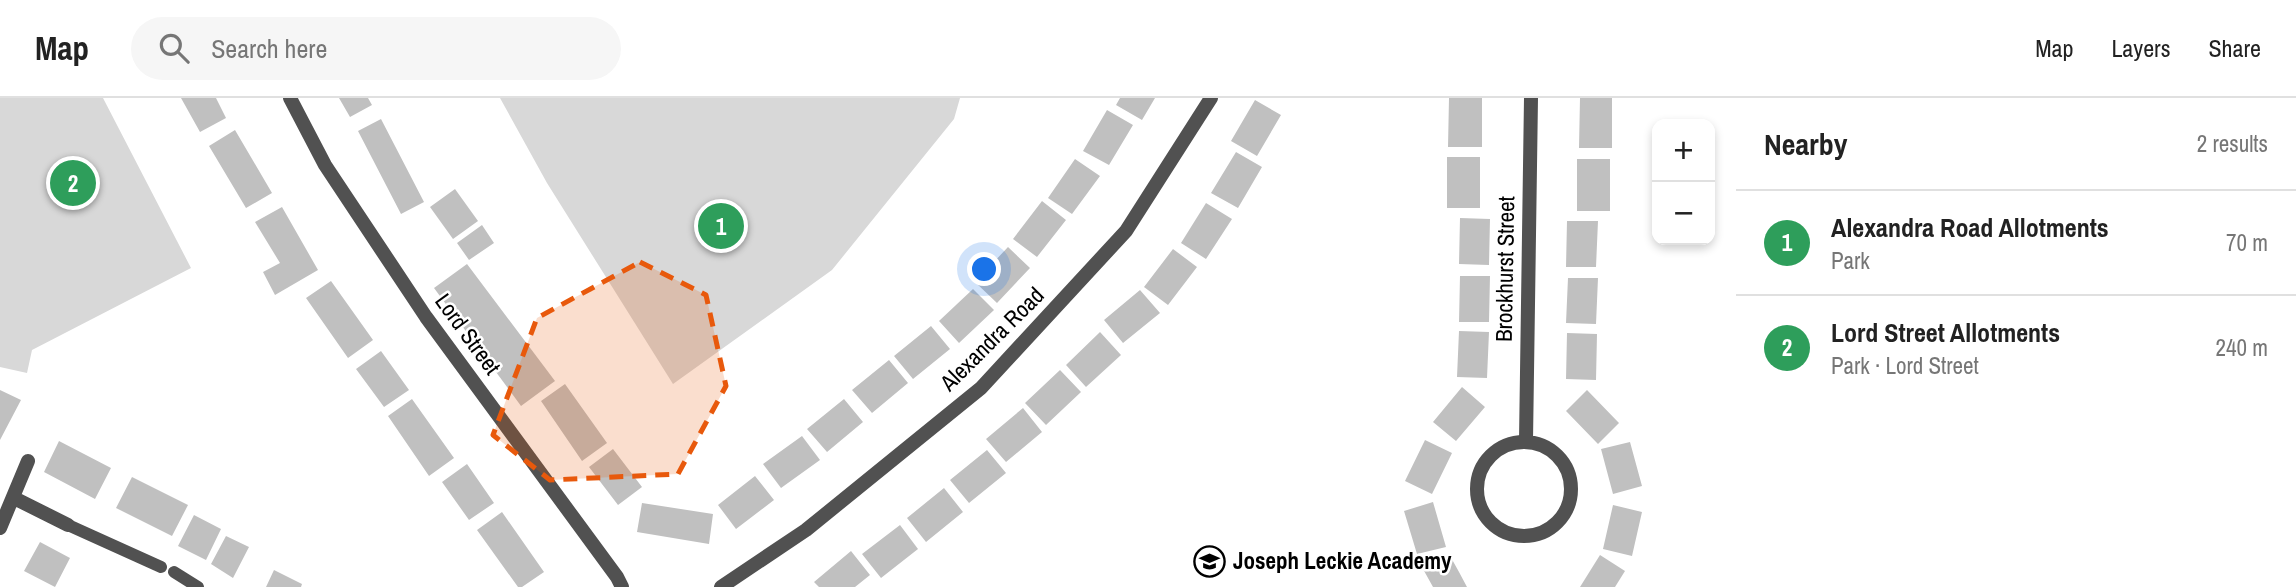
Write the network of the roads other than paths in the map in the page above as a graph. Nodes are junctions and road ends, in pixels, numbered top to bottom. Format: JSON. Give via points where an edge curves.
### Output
{"nodes":[{"id":1,"x":290,"y":98,"type":"edge"},
{"id":2,"x":1211,"y":98,"type":"edge"},
{"id":3,"x":1531,"y":98,"type":"edge"},
{"id":4,"x":1526,"y":441,"type":"junction"},
{"id":5,"x":28,"y":461,"type":"dead end"},
{"id":6,"x":14,"y":498,"type":"junction"},
{"id":7,"x":68,"y":525,"type":"joint"},
{"id":8,"x":0,"y":528,"type":"edge"},
{"id":9,"x":161,"y":567,"type":"dead end"},
{"id":10,"x":174,"y":572,"type":"dead end"},
{"id":11,"x":198,"y":587,"type":"edge"},
{"id":12,"x":622,"y":587,"type":"edge"},
{"id":13,"x":721,"y":587,"type":"edge"}],
"edges":[{"from":1,"to":12,"type":"street","name":"Lord Street","via":[[325,165],[426,317]]},
{"from":2,"to":13,"type":"street","name":"Alexandra Road","via":[[1126,231],[981,388],[806,530]]},
{"from":3,"to":4,"type":"street","name":"Brockhurst Street"},
{"from":4,"to":4,"type":"street","via":[[1553,451],[1570,475],[1570,501],[1559,521],[1541,533],[1522,536],[1499,529],[1480,508],[1476,481],[1486,459],[1508,444]]},
{"from":5,"to":6,"type":"street"},
{"from":6,"to":7,"type":"street"},
{"from":6,"to":8,"type":"street"},
{"from":7,"to":9,"type":"lane"},
{"from":10,"to":11,"type":"lane"}]}
